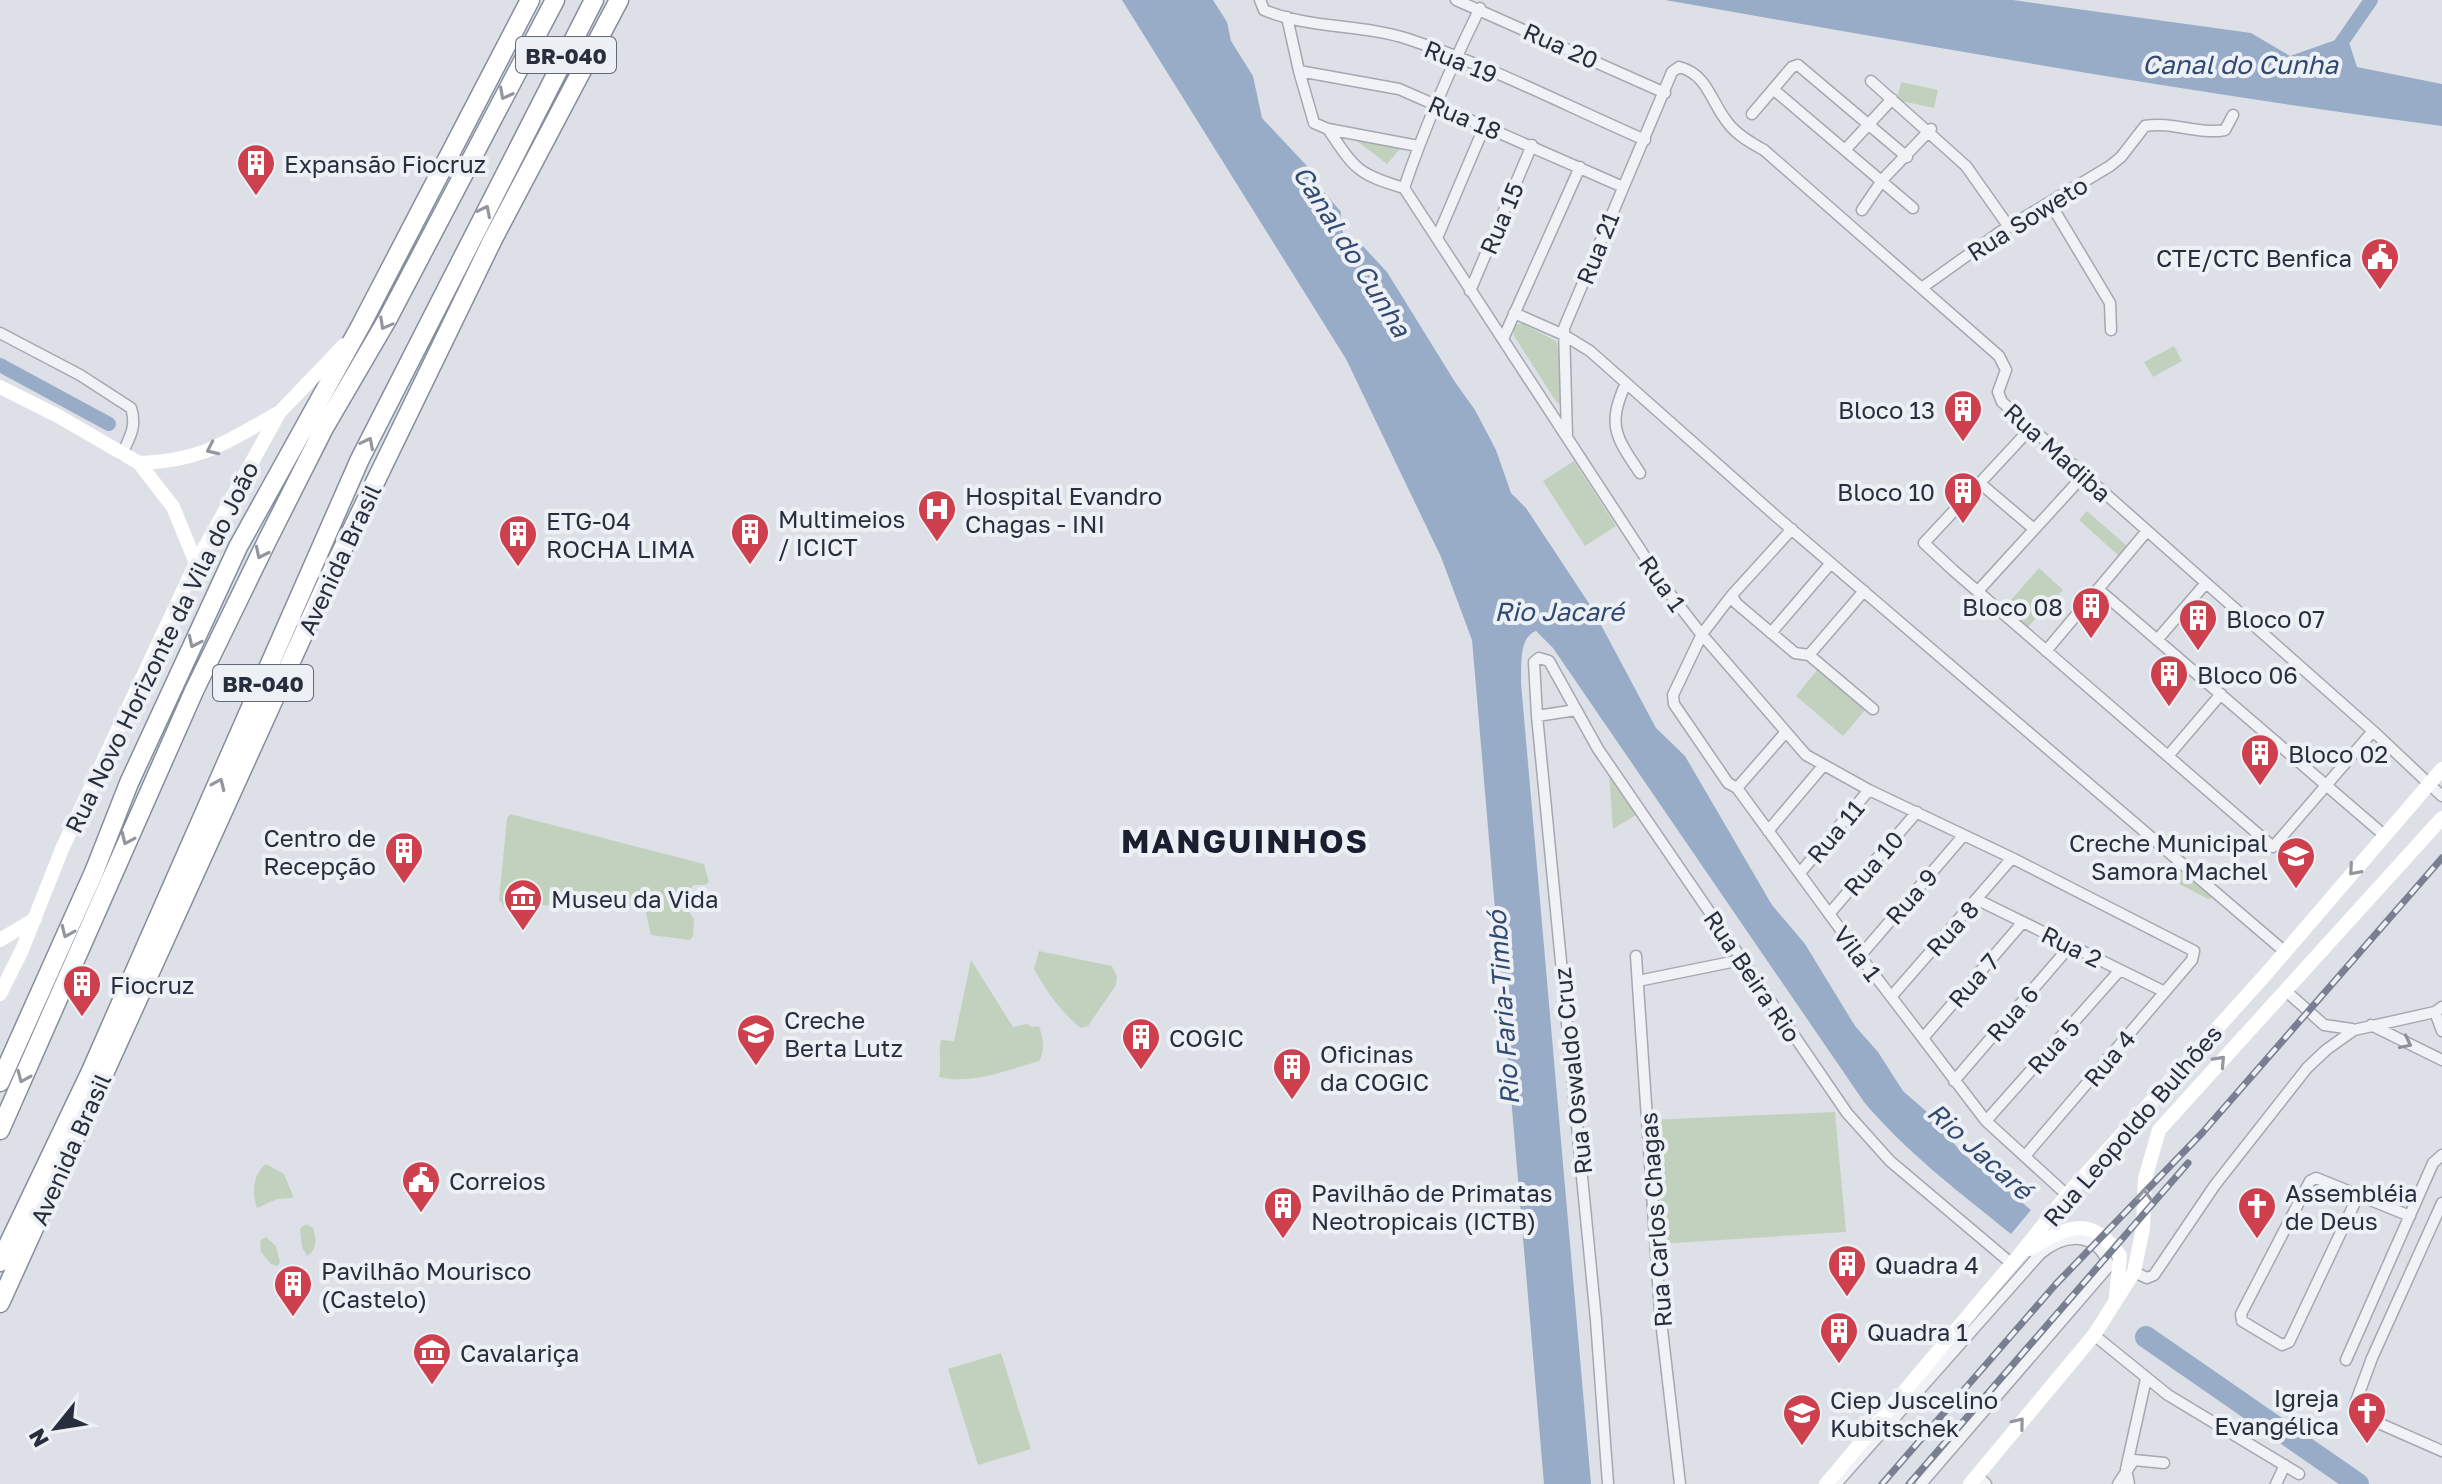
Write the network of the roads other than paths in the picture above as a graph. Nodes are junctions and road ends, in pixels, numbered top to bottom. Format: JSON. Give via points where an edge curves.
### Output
{"nodes":[{"id":1,"x":530,"y":0,"type":"edge"},
{"id":2,"x":555,"y":0,"type":"edge"},
{"id":3,"x":594,"y":0,"type":"edge"},
{"id":4,"x":619,"y":0,"type":"edge"},
{"id":5,"x":1260,"y":0,"type":"edge"},
{"id":6,"x":1456,"y":0,"type":"edge"},
{"id":7,"x":1480,"y":8,"type":"junction"},
{"id":8,"x":1287,"y":17,"type":"junction"},
{"id":9,"x":1456,"y":57,"type":"junction"},
{"id":10,"x":1675,"y":69,"type":"joint"},
{"id":11,"x":1299,"y":71,"type":"junction"},
{"id":12,"x":1871,"y":81,"type":"dead end"},
{"id":13,"x":1773,"y":89,"type":"junction"},
{"id":14,"x":1665,"y":93,"type":"junction"},
{"id":15,"x":1892,"y":99,"type":"junction"},
{"id":16,"x":1437,"y":104,"type":"junction"},
{"id":17,"x":1752,"y":114,"type":"dead end"},
{"id":18,"x":2233,"y":115,"type":"dead end"},
{"id":19,"x":1869,"y":124,"type":"junction"},
{"id":20,"x":1485,"y":125,"type":"junction"},
{"id":21,"x":1328,"y":129,"type":"junction"},
{"id":22,"x":1930,"y":130,"type":"junction"},
{"id":23,"x":1645,"y":140,"type":"junction"},
{"id":24,"x":1532,"y":145,"type":"junction"},
{"id":25,"x":1418,"y":146,"type":"junction"},
{"id":26,"x":1845,"y":150,"type":"junction"},
{"id":27,"x":1907,"y":157,"type":"junction"},
{"id":28,"x":1580,"y":167,"type":"junction"},
{"id":29,"x":1883,"y":182,"type":"junction"},
{"id":30,"x":1623,"y":187,"type":"junction"},
{"id":31,"x":1404,"y":188,"type":"junction"},
{"id":32,"x":2050,"y":203,"type":"junction"},
{"id":33,"x":1913,"y":208,"type":"dead end"},
{"id":34,"x":1862,"y":210,"type":"dead end"},
{"id":35,"x":2009,"y":227,"type":"junction"},
{"id":36,"x":1437,"y":238,"type":"junction"},
{"id":37,"x":1923,"y":287,"type":"junction"},
{"id":38,"x":1470,"y":291,"type":"junction"},
{"id":39,"x":1514,"y":313,"type":"junction"},
{"id":40,"x":361,"y":325,"type":"junction"},
{"id":41,"x":2111,"y":330,"type":"dead end"},
{"id":42,"x":0,"y":333,"type":"edge"},
{"id":43,"x":1564,"y":335,"type":"junction"},
{"id":44,"x":1503,"y":339,"type":"junction"},
{"id":45,"x":1626,"y":383,"type":"junction"},
{"id":46,"x":0,"y":387,"type":"edge"},
{"id":47,"x":279,"y":413,"type":"junction"},
{"id":48,"x":2031,"y":428,"type":"junction"},
{"id":49,"x":1567,"y":438,"type":"junction"},
{"id":50,"x":122,"y":454,"type":"junction"},
{"id":51,"x":139,"y":463,"type":"junction"},
{"id":52,"x":1640,"y":473,"type":"dead end"},
{"id":53,"x":2083,"y":476,"type":"junction"},
{"id":54,"x":1981,"y":484,"type":"junction"},
{"id":55,"x":1792,"y":529,"type":"junction"},
{"id":56,"x":2034,"y":529,"type":"junction"},
{"id":57,"x":2147,"y":531,"type":"junction"},
{"id":58,"x":196,"y":563,"type":"junction"},
{"id":59,"x":1831,"y":563,"type":"junction"},
{"id":60,"x":2206,"y":583,"type":"junction"},
{"id":61,"x":2098,"y":589,"type":"junction"},
{"id":62,"x":1864,"y":591,"type":"junction"},
{"id":63,"x":1978,"y":591,"type":"junction"},
{"id":64,"x":1732,"y":595,"type":"junction"},
{"id":65,"x":1771,"y":633,"type":"junction"},
{"id":66,"x":1702,"y":634,"type":"junction"},
{"id":67,"x":2157,"y":640,"type":"junction"},
{"id":68,"x":2046,"y":651,"type":"junction"},
{"id":69,"x":1809,"y":655,"type":"junction"},
{"id":70,"x":1537,"y":659,"type":"joint"},
{"id":71,"x":194,"y":691,"type":"junction"},
{"id":72,"x":2221,"y":694,"type":"junction"},
{"id":73,"x":1873,"y":709,"type":"dead end"},
{"id":74,"x":1576,"y":710,"type":"junction"},
{"id":75,"x":1537,"y":716,"type":"junction"},
{"id":76,"x":2373,"y":731,"type":"junction"},
{"id":77,"x":1785,"y":733,"type":"junction"},
{"id":78,"x":2168,"y":756,"type":"junction"},
{"id":79,"x":1823,"y":766,"type":"junction"},
{"id":80,"x":2442,"y":769,"type":"edge"},
{"id":81,"x":129,"y":783,"type":"junction"},
{"id":82,"x":2429,"y":784,"type":"junction"},
{"id":83,"x":2326,"y":785,"type":"junction"},
{"id":84,"x":1737,"y":788,"type":"junction"},
{"id":85,"x":1869,"y":790,"type":"junction"},
{"id":86,"x":2442,"y":796,"type":"edge"},
{"id":87,"x":1917,"y":812,"type":"junction"},
{"id":88,"x":2442,"y":818,"type":"edge"},
{"id":89,"x":1768,"y":831,"type":"junction"},
{"id":90,"x":2384,"y":835,"type":"junction"},
{"id":91,"x":1963,"y":836,"type":"junction"},
{"id":92,"x":2012,"y":858,"type":"junction"},
{"id":93,"x":1800,"y":873,"type":"junction"},
{"id":94,"x":1978,"y":900,"type":"junction"},
{"id":95,"x":1829,"y":914,"type":"junction"},
{"id":96,"x":35,"y":919,"type":"junction"},
{"id":97,"x":2023,"y":922,"type":"junction"},
{"id":98,"x":0,"y":940,"type":"edge"},
{"id":99,"x":2071,"y":945,"type":"junction"},
{"id":100,"x":2284,"y":951,"type":"junction"},
{"id":101,"x":1636,"y":956,"type":"dead end"},
{"id":102,"x":1860,"y":956,"type":"junction"},
{"id":103,"x":1741,"y":960,"type":"junction"},
{"id":104,"x":2192,"y":960,"type":"joint"},
{"id":105,"x":2120,"y":970,"type":"junction"},
{"id":106,"x":1638,"y":981,"type":"junction"},
{"id":107,"x":2286,"y":991,"type":"junction"},
{"id":108,"x":2165,"y":992,"type":"junction"},
{"id":109,"x":0,"y":994,"type":"edge"},
{"id":110,"x":1891,"y":997,"type":"junction"},
{"id":111,"x":2439,"y":1010,"type":"edge"},
{"id":112,"x":2371,"y":1025,"type":"junction"},
{"id":113,"x":2354,"y":1030,"type":"junction"},
{"id":114,"x":2442,"y":1031,"type":"edge"},
{"id":115,"x":1923,"y":1038,"type":"junction"},
{"id":116,"x":2442,"y":1060,"type":"edge"},
{"id":117,"x":1954,"y":1081,"type":"junction"},
{"id":118,"x":0,"y":1082,"type":"edge"},
{"id":119,"x":1986,"y":1121,"type":"junction"},
{"id":120,"x":0,"y":1130,"type":"edge"},
{"id":121,"x":2442,"y":1155,"type":"edge"},
{"id":122,"x":2025,"y":1156,"type":"junction"},
{"id":123,"x":2359,"y":1194,"type":"junction"},
{"id":124,"x":2067,"y":1195,"type":"junction"},
{"id":125,"x":2442,"y":1203,"type":"edge"},
{"id":126,"x":2410,"y":1216,"type":"junction"},
{"id":127,"x":2016,"y":1258,"type":"junction"},
{"id":128,"x":0,"y":1262,"type":"edge"},
{"id":129,"x":2134,"y":1272,"type":"junction"},
{"id":130,"x":2115,"y":1300,"type":"junction"},
{"id":131,"x":0,"y":1303,"type":"edge"},
{"id":132,"x":2094,"y":1335,"type":"junction"},
{"id":133,"x":2346,"y":1360,"type":"dead end"},
{"id":134,"x":2146,"y":1379,"type":"junction"},
{"id":135,"x":2442,"y":1451,"type":"edge"},
{"id":136,"x":2164,"y":1463,"type":"dead end"},
{"id":137,"x":2285,"y":1465,"type":"junction"},
{"id":138,"x":2126,"y":1472,"type":"junction"},
{"id":139,"x":2299,"y":1474,"type":"dead end"},
{"id":140,"x":1980,"y":1483,"type":"edge"},
{"id":141,"x":1608,"y":1484,"type":"edge"},
{"id":142,"x":1680,"y":1484,"type":"edge"},
{"id":143,"x":1826,"y":1484,"type":"edge"},
{"id":144,"x":1836,"y":1484,"type":"edge"},
{"id":145,"x":1921,"y":1484,"type":"edge"},
{"id":146,"x":2118,"y":1484,"type":"edge"},
{"id":147,"x":2129,"y":1484,"type":"edge"},
{"id":148,"x":2276,"y":1484,"type":"edge"}],
"edges":[{"from":1,"to":40,"type":"highway"},
{"from":2,"to":71,"type":"highway","number":"BR-040","one_way":true,"via":[[387,320],[324,428]]},
{"from":128,"to":3,"type":"highway","name":"Avenida Brasil","number":"BR-040","one_way":true,"via":[[91,1071],[360,459]]},
{"from":4,"to":131,"type":"highway","name":"Avenida Brasil","via":[[493,239],[332,571]]},
{"from":5,"to":8,"type":"street","name":"Rua 19","via":[[1267,12]]},
{"from":6,"to":7,"type":"street","name":"Rua 20"},
{"from":7,"to":9,"type":"street"},
{"from":7,"to":14,"type":"street","name":"Rua 20"},
{"from":8,"to":9,"type":"street","name":"Rua 19","via":[[1405,38]]},
{"from":8,"to":11,"type":"street"},
{"from":9,"to":16,"type":"street"},
{"from":9,"to":23,"type":"street","name":"Rua 19"},
{"from":10,"to":14,"type":"street","name":"Rua 21"},
{"from":10,"to":37,"type":"street","name":"Rua Madiba","via":[[1697,75],[1729,125]]},
{"from":11,"to":16,"type":"street","name":"Rua 18","via":[[1399,89]]},
{"from":11,"to":21,"type":"street","via":[[1312,120]]},
{"from":12,"to":15,"type":"street"},
{"from":13,"to":17,"type":"street"},
{"from":13,"to":19,"type":"street","via":[[1798,65]]},
{"from":13,"to":26,"type":"street"},
{"from":14,"to":23,"type":"street","name":"Rua 21"},
{"from":15,"to":19,"type":"street"},
{"from":15,"to":22,"type":"street"},
{"from":16,"to":20,"type":"street","name":"Rua 18"},
{"from":16,"to":25,"type":"street"},
{"from":18,"to":32,"type":"street","name":"Rua Soweto","via":[[2225,130],[2214,132],[2170,124],[2145,126],[2110,166]]},
{"from":19,"to":26,"type":"street"},
{"from":19,"to":27,"type":"street"},
{"from":20,"to":24,"type":"street","name":"Rua 18"},
{"from":20,"to":36,"type":"street"},
{"from":21,"to":25,"type":"street"},
{"from":21,"to":31,"type":"street","via":[[1361,172]]},
{"from":22,"to":27,"type":"street"},
{"from":22,"to":35,"type":"street","via":[[1966,166]]},
{"from":23,"to":30,"type":"street","name":"Rua 21"},
{"from":24,"to":28,"type":"street","name":"Rua 18"},
{"from":24,"to":38,"type":"street","name":"Rua 15"},
{"from":25,"to":31,"type":"street"},
{"from":26,"to":29,"type":"street"},
{"from":27,"to":29,"type":"street"},
{"from":28,"to":30,"type":"street","name":"Rua 18"},
{"from":28,"to":39,"type":"street"},
{"from":29,"to":33,"type":"street"},
{"from":29,"to":34,"type":"street"},
{"from":30,"to":43,"type":"street","name":"Rua 21"},
{"from":31,"to":36,"type":"street","name":"Rua 1"},
{"from":32,"to":35,"type":"street","name":"Rua Soweto"},
{"from":32,"to":41,"type":"street","via":[[2110,303]]},
{"from":35,"to":37,"type":"street","name":"Rua Soweto"},
{"from":36,"to":38,"type":"street","name":"Rua 1"},
{"from":37,"to":48,"type":"street","name":"Rua Madiba","via":[[2005,364],[1999,397]]},
{"from":38,"to":44,"type":"street","name":"Rua 1"},
{"from":39,"to":43,"type":"street"},
{"from":39,"to":44,"type":"street"},
{"from":40,"to":47,"type":"main road","name":"Rua Novo Horizonte da Vila do João"},
{"from":40,"to":81,"type":"highway","one_way":true,"via":[[238,547]]},
{"from":42,"to":50,"type":"street","via":[[131,408],[134,431]]},
{"from":43,"to":45,"type":"street"},
{"from":43,"to":49,"type":"street","name":"Rua 21"},
{"from":44,"to":49,"type":"street","name":"Rua 1"},
{"from":45,"to":52,"type":"street","via":[[1614,425]]},
{"from":45,"to":55,"type":"street"},
{"from":46,"to":50,"type":"main road"},
{"from":47,"to":51,"type":"main road","one_way":true,"via":[[209,452]]},
{"from":47,"to":58,"type":"main road","name":"Rua Novo Horizonte da Vila do João"},
{"from":48,"to":53,"type":"street","name":"Rua Madiba"},
{"from":48,"to":54,"type":"street"},
{"from":49,"to":66,"type":"street","name":"Rua 1","via":[[1664,586]]},
{"from":50,"to":51,"type":"main road"},
{"from":51,"to":58,"type":"main road","via":[[173,507]]},
{"from":53,"to":56,"type":"street"},
{"from":53,"to":57,"type":"street","name":"Rua Madiba"},
{"from":54,"to":56,"type":"street"},
{"from":54,"to":63,"type":"street","via":[[1924,543]]},
{"from":55,"to":59,"type":"street"},
{"from":55,"to":64,"type":"street"},
{"from":56,"to":63,"type":"street"},
{"from":57,"to":60,"type":"street","name":"Rua Madiba"},
{"from":57,"to":61,"type":"street"},
{"from":58,"to":96,"type":"main road","name":"Rua Novo Horizonte da Vila do João","via":[[62,849]]},
{"from":59,"to":62,"type":"street"},
{"from":59,"to":65,"type":"street"},
{"from":60,"to":67,"type":"street"},
{"from":60,"to":76,"type":"street","name":"Rua Madiba"},
{"from":61,"to":67,"type":"street"},
{"from":61,"to":68,"type":"street"},
{"from":62,"to":69,"type":"street"},
{"from":62,"to":100,"type":"street"},
{"from":63,"to":68,"type":"street"},
{"from":64,"to":65,"type":"street"},
{"from":64,"to":66,"type":"street"},
{"from":65,"to":69,"type":"street","via":[[1795,653]]},
{"from":66,"to":77,"type":"street","name":"Rua 1"},
{"from":66,"to":84,"type":"street","name":"Vila 1","via":[[1673,695],[1674,704],[1728,783]]},
{"from":67,"to":72,"type":"street"},
{"from":68,"to":78,"type":"street"},
{"from":69,"to":73,"type":"street"},
{"from":70,"to":74,"type":"street","name":"Rua Beira Rio","via":[[1549,661]]},
{"from":70,"to":75,"type":"street","name":"Rua Oswaldo Cruz"},
{"from":71,"to":81,"type":"highway"},
{"from":71,"to":120,"type":"highway","number":"BR-040","one_way":true},
{"from":72,"to":78,"type":"street"},
{"from":72,"to":83,"type":"street"},
{"from":74,"to":75,"type":"street"},
{"from":74,"to":103,"type":"street","name":"Rua Beira Rio"},
{"from":75,"to":141,"type":"street","name":"Rua Oswaldo Cruz"},
{"from":76,"to":82,"type":"street","name":"Rua Madiba"},
{"from":76,"to":83,"type":"street"},
{"from":77,"to":79,"type":"street","name":"Rua 1"},
{"from":77,"to":84,"type":"street"},
{"from":78,"to":83,"type":"street","via":[[2273,847]]},
{"from":79,"to":85,"type":"street","name":"Rua 1"},
{"from":79,"to":89,"type":"street"},
{"from":80,"to":82,"type":"main road","name":"Rua Leopoldo Bulhões"},
{"from":81,"to":118,"type":"highway","one_way":true},
{"from":82,"to":86,"type":"street","name":"Rua Madiba"},
{"from":82,"to":90,"type":"main road","name":"Rua Leopoldo Bulhões"},
{"from":83,"to":90,"type":"street"},
{"from":84,"to":89,"type":"street","name":"Vila 1"},
{"from":85,"to":87,"type":"street","name":"Rua 1"},
{"from":85,"to":93,"type":"street","name":"Rua 11"},
{"from":87,"to":91,"type":"street","name":"Rua 1"},
{"from":87,"to":95,"type":"street","name":"Rua 10"},
{"from":88,"to":107,"type":"main road","name":"Rua Leopoldo Bulhões"},
{"from":89,"to":93,"type":"street","name":"Vila 1"},
{"from":90,"to":100,"type":"main road","name":"Rua Leopoldo Bulhões","one_way":true},
{"from":91,"to":92,"type":"street","name":"Rua 1"},
{"from":91,"to":102,"type":"street","name":"Rua 9"},
{"from":92,"to":94,"type":"street","name":"Rua 8"},
{"from":92,"to":104,"type":"street","name":"Rua 1","via":[[2187,946],[2194,951]]},
{"from":93,"to":95,"type":"street","name":"Vila 1"},
{"from":94,"to":97,"type":"street","name":"Rua 2"},
{"from":94,"to":110,"type":"street","name":"Rua 8"},
{"from":95,"to":102,"type":"street","name":"Vila 1"},
{"from":96,"to":98,"type":"main road"},
{"from":96,"to":109,"type":"main road","name":"Rua Novo Horizonte da Vila do João"},
{"from":97,"to":99,"type":"street","name":"Rua 2"},
{"from":97,"to":115,"type":"street","name":"Rua 7"},
{"from":99,"to":105,"type":"street","name":"Rua 2"},
{"from":99,"to":117,"type":"street","name":"Rua 6"},
{"from":100,"to":124,"type":"main road","name":"Rua Leopoldo Bulhões"},
{"from":101,"to":106,"type":"street","name":"Rua Carlos Chagas"},
{"from":102,"to":110,"type":"street","name":"Vila 1"},
{"from":103,"to":106,"type":"street"},
{"from":103,"to":127,"type":"street","name":"Rua Beira Rio","via":[[1865,1134],[1890,1161]]},
{"from":104,"to":108,"type":"street","name":"Rua 4"},
{"from":105,"to":108,"type":"street","name":"Rua 2"},
{"from":105,"to":119,"type":"street","name":"Rua 5"},
{"from":106,"to":142,"type":"street","name":"Rua Carlos Chagas","via":[[1660,1312]]},
{"from":107,"to":113,"type":"street","via":[[2324,1025]]},
{"from":129,"to":107,"type":"main road","name":"Rua Leopoldo Bulhões","one_way":true,"via":[[2145,1179],[2159,1130]]},
{"from":108,"to":122,"type":"street","name":"Rua 4"},
{"from":110,"to":115,"type":"street","name":"Vila 1"},
{"from":111,"to":112,"type":"street"},
{"from":111,"to":114,"type":"street"},
{"from":112,"to":113,"type":"street"},
{"from":112,"to":116,"type":"street","one_way":true},
{"from":113,"to":129,"type":"street","via":[[2307,1068],[2215,1185],[2154,1275],[2147,1278]]},
{"from":115,"to":117,"type":"street","name":"Vila 1"},
{"from":117,"to":119,"type":"street","name":"Vila 1"},
{"from":119,"to":122,"type":"street","name":"Vila 1"},
{"from":121,"to":126,"type":"street","via":[[2433,1163]]},
{"from":122,"to":124,"type":"street","name":"Vila 1"},
{"from":123,"to":123,"type":"street","via":[[2289,1342],[2282,1345],[2242,1321],[2306,1184],[2316,1178]]},
{"from":123,"to":126,"type":"street"},
{"from":124,"to":127,"type":"main road","name":"Rua Leopoldo Bulhões"},
{"from":125,"to":135,"type":"street","via":[[2354,1407],[2358,1414]]},
{"from":126,"to":133,"type":"street"},
{"from":127,"to":130,"type":"main road","via":[[2068,1228],[2092,1231],[2120,1256]]},
{"from":127,"to":143,"type":"main road","name":"Rua Leopoldo Bulhões"},
{"from":129,"to":130,"type":"main road","name":"Rua Leopoldo Bulhões"},
{"from":130,"to":132,"type":"main road","name":"Rua Leopoldo Bulhões"},
{"from":132,"to":134,"type":"street"},
{"from":140,"to":132,"type":"main road","name":"Rua Leopoldo Bulhões","one_way":true},
{"from":134,"to":137,"type":"street"},
{"from":134,"to":138,"type":"street"},
{"from":136,"to":138,"type":"street","via":[[2139,1458]]},
{"from":137,"to":139,"type":"street"},
{"from":137,"to":148,"type":"street"},
{"from":138,"to":146,"type":"street"},
{"from":138,"to":147,"type":"street"},
{"from":144,"to":145,"type":"street","via":[[2040,1254],[2066,1238],[2094,1243],[2109,1266]]}]}
